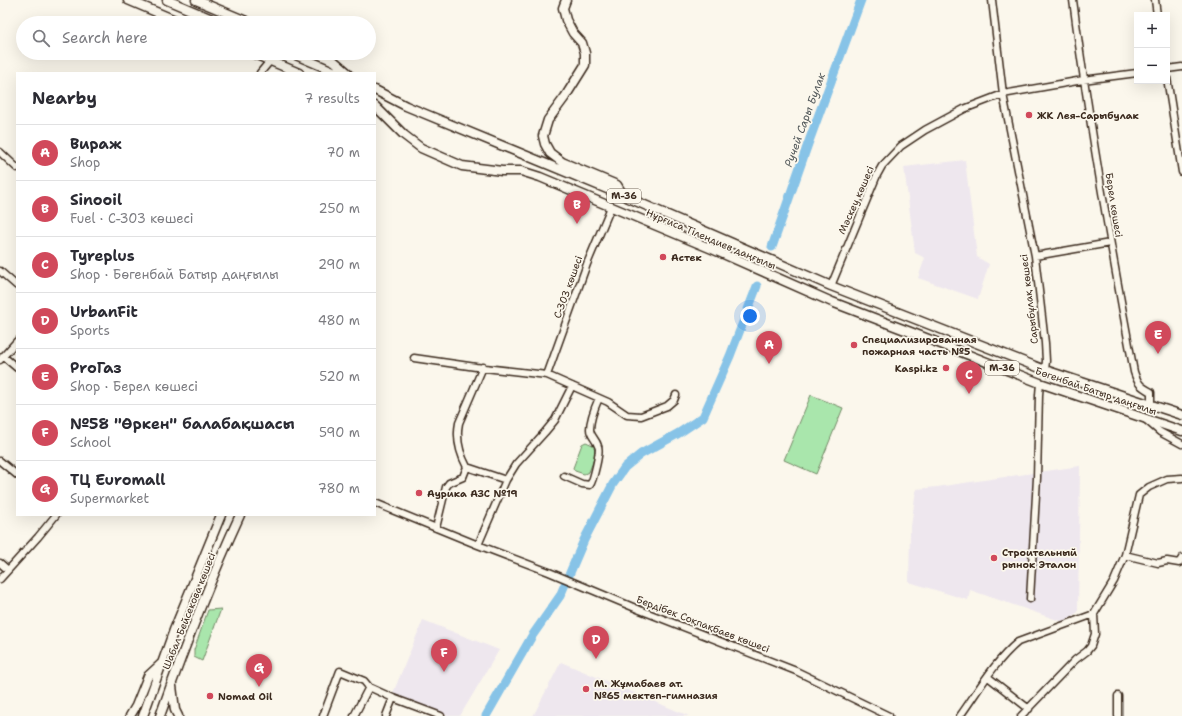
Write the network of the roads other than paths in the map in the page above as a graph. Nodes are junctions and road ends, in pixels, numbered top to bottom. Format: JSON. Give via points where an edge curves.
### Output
{"nodes":[{"id":1,"x":128,"y":0,"type":"edge"},
{"id":2,"x":167,"y":0,"type":"edge"},
{"id":3,"x":196,"y":0,"type":"edge"},
{"id":4,"x":566,"y":0,"type":"edge"},
{"id":5,"x":992,"y":0,"type":"edge"},
{"id":6,"x":1073,"y":0,"type":"edge"},
{"id":7,"x":1155,"y":0,"type":"edge"},
{"id":8,"x":1157,"y":12,"type":"edge"},
{"id":9,"x":166,"y":16,"type":"edge"},
{"id":10,"x":204,"y":16,"type":"edge"},
{"id":11,"x":234,"y":16,"type":"edge"},
{"id":12,"x":307,"y":60,"type":"edge"},
{"id":13,"x":332,"y":60,"type":"edge"},
{"id":14,"x":270,"y":61,"type":"joint"},
{"id":15,"x":1182,"y":66,"type":"edge"},
{"id":16,"x":1170,"y":68,"type":"edge"},
{"id":17,"x":261,"y":72,"type":"edge"},
{"id":18,"x":297,"y":72,"type":"edge"},
{"id":19,"x":336,"y":72,"type":"edge"},
{"id":20,"x":347,"y":72,"type":"edge"},
{"id":21,"x":1134,"y":73,"type":"edge"},
{"id":22,"x":1083,"y":80,"type":"junction"},
{"id":23,"x":1168,"y":84,"type":"edge"},
{"id":24,"x":377,"y":91,"type":"edge"},
{"id":25,"x":1003,"y":94,"type":"junction"},
{"id":26,"x":376,"y":107,"type":"edge"},
{"id":27,"x":1179,"y":132,"type":"edge"},
{"id":28,"x":1,"y":154,"type":"edge"},
{"id":29,"x":16,"y":167,"type":"edge"},
{"id":30,"x":1182,"y":172,"type":"edge"},
{"id":31,"x":624,"y":196,"type":"junction"},
{"id":32,"x":611,"y":207,"type":"junction"},
{"id":33,"x":718,"y":236,"type":"junction"},
{"id":34,"x":1110,"y":243,"type":"junction"},
{"id":35,"x":712,"y":249,"type":"junction"},
{"id":36,"x":1035,"y":256,"type":"junction"},
{"id":37,"x":0,"y":271,"type":"edge"},
{"id":38,"x":16,"y":285,"type":"edge"},
{"id":39,"x":831,"y":286,"type":"junction"},
{"id":40,"x":825,"y":299,"type":"junction"},
{"id":41,"x":16,"y":342,"type":"edge"},
{"id":42,"x":2,"y":358,"type":"edge"},
{"id":43,"x":414,"y":358,"type":"dead end"},
{"id":44,"x":16,"y":367,"type":"edge"},
{"id":45,"x":483,"y":367,"type":"junction"},
{"id":46,"x":1045,"y":370,"type":"junction"},
{"id":47,"x":547,"y":375,"type":"junction"},
{"id":48,"x":1040,"y":383,"type":"junction"},
{"id":49,"x":572,"y":386,"type":"junction"},
{"id":50,"x":676,"y":394,"type":"dead end"},
{"id":51,"x":598,"y":398,"type":"junction"},
{"id":52,"x":1151,"y":405,"type":"junction"},
{"id":53,"x":1182,"y":415,"type":"edge"},
{"id":54,"x":1144,"y":418,"type":"junction"},
{"id":55,"x":1182,"y":430,"type":"edge"},
{"id":56,"x":1182,"y":444,"type":"edge"},
{"id":57,"x":0,"y":461,"type":"edge"},
{"id":58,"x":467,"y":467,"type":"junction"},
{"id":59,"x":16,"y":474,"type":"edge"},
{"id":60,"x":564,"y":476,"type":"dead end"},
{"id":61,"x":1182,"y":478,"type":"edge"},
{"id":62,"x":506,"y":480,"type":"junction"},
{"id":63,"x":376,"y":503,"type":"edge"},
{"id":64,"x":55,"y":516,"type":"edge"},
{"id":65,"x":221,"y":516,"type":"edge"},
{"id":66,"x":240,"y":516,"type":"edge"},
{"id":67,"x":436,"y":528,"type":"junction"},
{"id":68,"x":478,"y":545,"type":"junction"},
{"id":69,"x":1125,"y":555,"type":"junction"},
{"id":70,"x":1181,"y":561,"type":"edge"},
{"id":71,"x":0,"y":563,"type":"edge"},
{"id":72,"x":8,"y":570,"type":"junction"},
{"id":73,"x":0,"y":579,"type":"edge"},
{"id":74,"x":1030,"y":599,"type":"dead end"},
{"id":75,"x":1094,"y":614,"type":"junction"},
{"id":76,"x":162,"y":664,"type":"junction"},
{"id":77,"x":988,"y":677,"type":"junction"},
{"id":78,"x":172,"y":683,"type":"junction"},
{"id":79,"x":369,"y":687,"type":"junction"},
{"id":80,"x":1118,"y":696,"type":"dead end"},
{"id":81,"x":393,"y":698,"type":"junction"},
{"id":82,"x":1029,"y":709,"type":"junction"},
{"id":83,"x":130,"y":716,"type":"edge"},
{"id":84,"x":143,"y":716,"type":"edge"},
{"id":85,"x":160,"y":716,"type":"edge"},
{"id":86,"x":178,"y":716,"type":"edge"},
{"id":87,"x":323,"y":716,"type":"edge"},
{"id":88,"x":354,"y":716,"type":"edge"},
{"id":89,"x":386,"y":716,"type":"edge"},
{"id":90,"x":441,"y":716,"type":"edge"},
{"id":91,"x":889,"y":716,"type":"edge"},
{"id":92,"x":960,"y":716,"type":"edge"},
{"id":93,"x":1022,"y":716,"type":"edge"},
{"id":94,"x":1118,"y":716,"type":"edge"}],
"edges":[{"from":1,"to":9,"type":"main road"},
{"from":2,"to":10,"type":"main road"},
{"from":3,"to":11,"type":"main road"},
{"from":4,"to":31,"type":"main road","via":[[563,8],[566,20],[572,33],[582,43],[585,66],[548,120],[543,136],[545,144],[550,153],[562,162],[617,185]]},
{"from":5,"to":25,"type":"street","name":"Сарыбұлақ көшесі"},
{"from":6,"to":22,"type":"street","name":"Берел көшесі"},
{"from":7,"to":8,"type":"street"},
{"from":12,"to":19,"type":"main road"},
{"from":13,"to":20,"type":"main road"},
{"from":14,"to":17,"type":"street"},
{"from":14,"to":18,"type":"main road"},
{"from":15,"to":16,"type":"street"},
{"from":21,"to":22,"type":"street","name":"Мәскеу көшесі"},
{"from":22,"to":25,"type":"street","name":"Мәскеу көшесі"},
{"from":22,"to":34,"type":"street","name":"Берел көшесі"},
{"from":23,"to":27,"type":"street"},
{"from":24,"to":31,"type":"main road","name":"Нұрғиса Тілендиев даңғылы","number":"M-36","via":[[406,106]]},
{"from":25,"to":36,"type":"street","name":"Сарыбұлақ көшесі"},
{"from":25,"to":39,"type":"street","name":"Мәскеу көшесі","via":[[964,109],[925,130],[901,146],[882,166]]},
{"from":26,"to":32,"type":"main road","name":"Нұрғиса Тілендиев даңғылы","number":"M-36","via":[[421,148],[462,166],[521,171]]},
{"from":27,"to":30,"type":"street"},
{"from":28,"to":29,"type":"street"},
{"from":31,"to":33,"type":"main road","name":"Нұрғиса Тілендиев даңғылы","number":"M-36"},
{"from":32,"to":35,"type":"main road","name":"Нұрғиса Тілендиев даңғылы","number":"M-36"},
{"from":32,"to":47,"type":"street","name":"С-303 көшесі","via":[[587,264]]},
{"from":33,"to":35,"type":"main road"},
{"from":33,"to":39,"type":"main road","name":"Нұрғиса Тілендиев даңғылы","number":"M-36"},
{"from":34,"to":36,"type":"street"},
{"from":34,"to":52,"type":"street","name":"Берел көшесі","via":[[1134,372],[1140,386],[1151,392]]},
{"from":35,"to":40,"type":"main road","name":"Нұрғиса Тілендиев даңғылы","number":"M-36"},
{"from":36,"to":46,"type":"street","name":"Сарыбұлақ көшесі","via":[[1045,342]]},
{"from":37,"to":38,"type":"street"},
{"from":39,"to":40,"type":"main road","name":"Мәскеу көшесі"},
{"from":39,"to":46,"type":"main road","name":"Бөгенбай Батыр даңғылы","number":"M-36"},
{"from":40,"to":48,"type":"main road","name":"Бөгенбай Батыр даңғылы","number":"M-36"},
{"from":41,"to":42,"type":"street"},
{"from":42,"to":44,"type":"street"},
{"from":43,"to":45,"type":"street"},
{"from":45,"to":47,"type":"street"},
{"from":45,"to":58,"type":"street","via":[[457,432],[460,451]]},
{"from":46,"to":48,"type":"main road","name":"Сарыбұлақ көшесі"},
{"from":46,"to":52,"type":"main road","name":"Бөгенбай Батыр даңғылы","number":"M-36"},
{"from":47,"to":49,"type":"street"},
{"from":48,"to":54,"type":"main road","name":"Бөгенбай Батыр даңғылы","number":"M-36"},
{"from":48,"to":74,"type":"street","name":"Сарыбұлақ көшесі"},
{"from":49,"to":51,"type":"street"},
{"from":49,"to":62,"type":"street","via":[[555,420],[516,464]]},
{"from":50,"to":51,"type":"street","via":[[668,406],[641,416],[627,416]]},
{"from":51,"to":60,"type":"street","via":[[590,428],[600,450],[592,482],[590,485],[582,484]]},
{"from":52,"to":53,"type":"main road","name":"Бөгенбай Батыр даңғылы","number":"M-36"},
{"from":54,"to":55,"type":"main road","name":"Бөгенбай Батыр даңғылы","number":"M-36"},
{"from":54,"to":56,"type":"street","via":[[1160,432]]},
{"from":57,"to":59,"type":"street"},
{"from":58,"to":62,"type":"street"},
{"from":58,"to":67,"type":"street","via":[[463,477],[446,487]]},
{"from":61,"to":69,"type":"street","via":[[1167,479],[1139,495]]},
{"from":62,"to":68,"type":"street"},
{"from":63,"to":67,"type":"street"},
{"from":64,"to":72,"type":"street"},
{"from":65,"to":76,"type":"main road","name":"Шабал Бейсекова көшесі"},
{"from":66,"to":78,"type":"main road","name":"Шабал Бейсекова көшесі"},
{"from":67,"to":68,"type":"street"},
{"from":68,"to":91,"type":"street","name":"Бердібек Соқпақбаев көшесі","via":[[796,671]]},
{"from":69,"to":70,"type":"street","via":[[1161,564],[1167,561]]},
{"from":69,"to":75,"type":"street","via":[[1114,581]]},
{"from":71,"to":72,"type":"street"},
{"from":72,"to":73,"type":"street"},
{"from":75,"to":77,"type":"street","via":[[1018,642]]},
{"from":75,"to":82,"type":"street","via":[[1095,634],[1091,646]]},
{"from":76,"to":83,"type":"main road","via":[[148,676]]},
{"from":76,"to":84,"type":"main road","name":"Шабал Бейсекова көшесі"},
{"from":77,"to":82,"type":"street"},
{"from":77,"to":92,"type":"street"},
{"from":78,"to":85,"type":"main road","name":"Шабал Бейсекова көшесі"},
{"from":78,"to":86,"type":"main road","via":[[174,710]]},
{"from":79,"to":81,"type":"street"},
{"from":79,"to":87,"type":"street","via":[[364,681],[340,671]]},
{"from":79,"to":88,"type":"street"},
{"from":80,"to":94,"type":"street"},
{"from":81,"to":89,"type":"street"},
{"from":81,"to":90,"type":"street"},
{"from":82,"to":93,"type":"street"}]}
